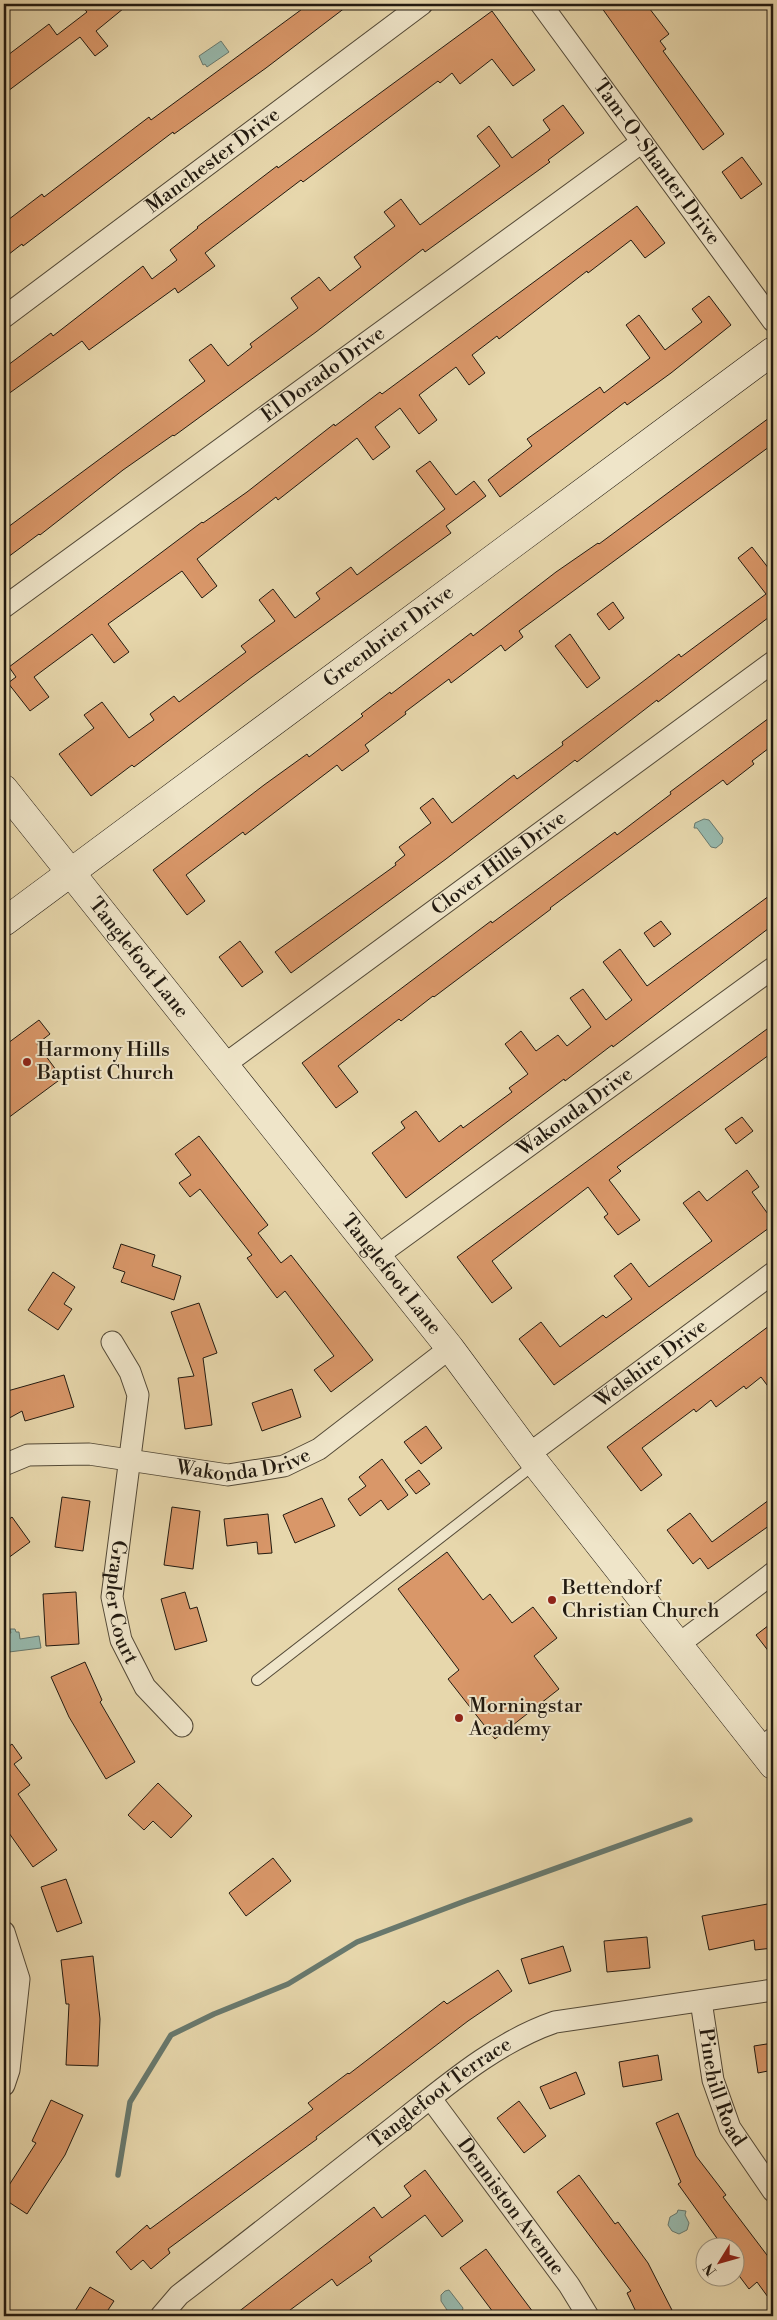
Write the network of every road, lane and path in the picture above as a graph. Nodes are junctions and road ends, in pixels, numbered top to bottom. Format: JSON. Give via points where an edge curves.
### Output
{"nodes":[{"id":1,"x":422,"y":4,"type":"edge"},
{"id":2,"x":540,"y":4,"type":"edge"},
{"id":3,"x":642,"y":142,"type":"junction"},
{"id":4,"x":4,"y":317,"type":"edge"},
{"id":5,"x":773,"y":321,"type":"edge"},
{"id":6,"x":773,"y":351,"type":"edge"},
{"id":7,"x":4,"y":607,"type":"edge"},
{"id":8,"x":773,"y":662,"type":"edge"},
{"id":9,"x":4,"y":789,"type":"edge"},
{"id":10,"x":71,"y":872,"type":"junction"},
{"id":11,"x":4,"y":922,"type":"edge"},
{"id":12,"x":773,"y":968,"type":"edge"},
{"id":13,"x":224,"y":1065,"type":"junction"},
{"id":14,"x":376,"y":1256,"type":"junction"},
{"id":15,"x":773,"y":1273,"type":"edge"},
{"id":16,"x":112,"y":1342,"type":"dead end"},
{"id":17,"x":450,"y":1348,"type":"junction"},
{"id":18,"x":532,"y":1459,"type":"junction"},
{"id":19,"x":130,"y":1460,"type":"junction"},
{"id":20,"x":4,"y":1465,"type":"edge"},
{"id":21,"x":773,"y":1573,"type":"edge"},
{"id":22,"x":679,"y":1644,"type":"junction"},
{"id":23,"x":257,"y":1680,"type":"dead end"},
{"id":24,"x":182,"y":1726,"type":"dead end"},
{"id":25,"x":768,"y":1747,"type":"edge"},
{"id":26,"x":4,"y":1932,"type":"edge"},
{"id":27,"x":773,"y":1990,"type":"edge"},
{"id":28,"x":701,"y":2001,"type":"junction"},
{"id":29,"x":4,"y":2085,"type":"edge"},
{"id":30,"x":431,"y":2099,"type":"junction"},
{"id":31,"x":773,"y":2191,"type":"edge"},
{"id":32,"x":161,"y":2316,"type":"edge"},
{"id":33,"x":588,"y":2316,"type":"edge"}],
"edges":[{"from":1,"to":4,"type":"street","name":"Manchester Drive"},
{"from":2,"to":3,"type":"street","name":"Tam-O-Shanter Drive"},
{"from":3,"to":5,"type":"street","name":"Tam-O-Shanter Drive"},
{"from":3,"to":7,"type":"street","name":"El Dorado Drive"},
{"from":6,"to":10,"type":"main road","name":"Greenbrier Drive"},
{"from":8,"to":13,"type":"street","name":"Clover Hills Drive"},
{"from":9,"to":10,"type":"main road","name":"Tanglefoot Lane"},
{"from":10,"to":11,"type":"main road","name":"Greenbrier Drive"},
{"from":10,"to":13,"type":"main road","name":"Tanglefoot Lane"},
{"from":12,"to":14,"type":"street","name":"Wakonda Drive"},
{"from":13,"to":14,"type":"main road","name":"Tanglefoot Lane"},
{"from":14,"to":17,"type":"main road","name":"Tanglefoot Lane"},
{"from":15,"to":18,"type":"street","name":"Welshire Drive"},
{"from":16,"to":19,"type":"street","name":"Grapler Court","via":[[130,1372],[138,1395]]},
{"from":17,"to":18,"type":"main road","name":"Tanglefoot Lane"},
{"from":17,"to":19,"type":"street","name":"Wakonda Drive","via":[[319,1449],[284,1466],[228,1474]]},
{"from":18,"to":22,"type":"main road","name":"Tanglefoot Lane"},
{"from":18,"to":23,"type":"lane"},
{"from":19,"to":20,"type":"street","name":"Wakonda Drive","via":[[89,1454],[28,1455]]},
{"from":19,"to":24,"type":"street","name":"Grapler Court","via":[[112,1597],[121,1640],[145,1687]]},
{"from":21,"to":22,"type":"street"},
{"from":22,"to":25,"type":"main road","name":"Tanglefoot Lane"},
{"from":26,"to":29,"type":"street","via":[[19,1979],[9,2070]]},
{"from":27,"to":28,"type":"street","name":"Tanglefoot Terrace"},
{"from":28,"to":30,"type":"street","name":"Tanglefoot Terrace","via":[[555,2022],[530,2030],[504,2045]]},
{"from":28,"to":31,"type":"street","name":"Pinehill Road","via":[[713,2080],[730,2128]]},
{"from":30,"to":32,"type":"street","name":"Tanglefoot Terrace","via":[[179,2295]]},
{"from":30,"to":33,"type":"street","name":"Denniston Avenue","via":[[569,2285]]}]}
